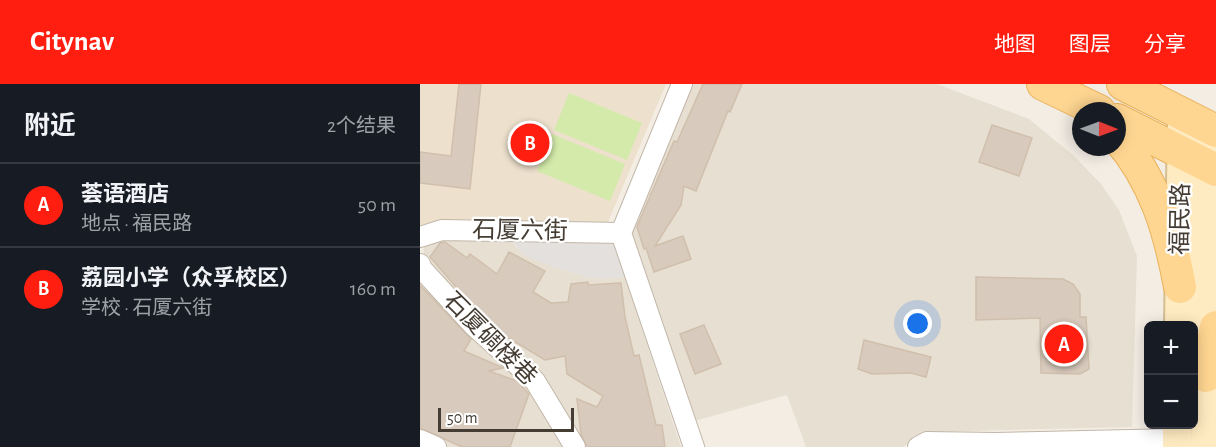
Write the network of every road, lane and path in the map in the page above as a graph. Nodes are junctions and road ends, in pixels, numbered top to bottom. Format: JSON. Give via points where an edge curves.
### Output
{"nodes":[{"id":1,"x":682,"y":84,"type":"edge"},
{"id":2,"x":1044,"y":84,"type":"edge"},
{"id":3,"x":1123,"y":84,"type":"edge"},
{"id":4,"x":1079,"y":102,"type":"edge"},
{"id":5,"x":1202,"y":124,"type":"edge"},
{"id":6,"x":1126,"y":125,"type":"edge"},
{"id":7,"x":1126,"y":147,"type":"edge"},
{"id":8,"x":1201,"y":163,"type":"edge"},
{"id":9,"x":621,"y":233,"type":"junction"},
{"id":10,"x":420,"y":237,"type":"edge"},
{"id":11,"x":420,"y":264,"type":"edge"},
{"id":12,"x":1180,"y":287,"type":"junction"},
{"id":13,"x":1179,"y":321,"type":"edge"},
{"id":14,"x":1216,"y":327,"type":"edge"},
{"id":15,"x":1206,"y":376,"type":"junction"},
{"id":16,"x":1177,"y":437,"type":"edge"},
{"id":17,"x":420,"y":440,"type":"edge"},
{"id":18,"x":436,"y":447,"type":"edge"},
{"id":19,"x":575,"y":447,"type":"edge"},
{"id":20,"x":694,"y":447,"type":"edge"},
{"id":21,"x":918,"y":447,"type":"edge"},
{"id":22,"x":1205,"y":447,"type":"edge"}],
"edges":[{"from":1,"to":9,"type":"street"},
{"from":2,"to":4,"type":"main road"},
{"from":3,"to":5,"type":"main road"},
{"from":5,"to":8,"type":"main road","name":"福民路"},
{"from":6,"to":8,"type":"main road"},
{"from":7,"to":12,"type":"main road","via":[[1146,176],[1161,210],[1173,244]]},
{"from":8,"to":12,"type":"main road","name":"福民路"},
{"from":8,"to":15,"type":"main road","name":"福民路"},
{"from":9,"to":10,"type":"street","name":"石厦六街","via":[[442,230]]},
{"from":9,"to":20,"type":"street"},
{"from":11,"to":19,"type":"street","name":"石厦碉楼巷","via":[[474,326],[535,381]]},
{"from":12,"to":13,"type":"main road","name":"福民路"},
{"from":14,"to":15,"type":"main road"},
{"from":15,"to":22,"type":"main road","name":"福民路"},
{"from":16,"to":21,"type":"street","via":[[927,442]]},
{"from":17,"to":18,"type":"street"}]}
